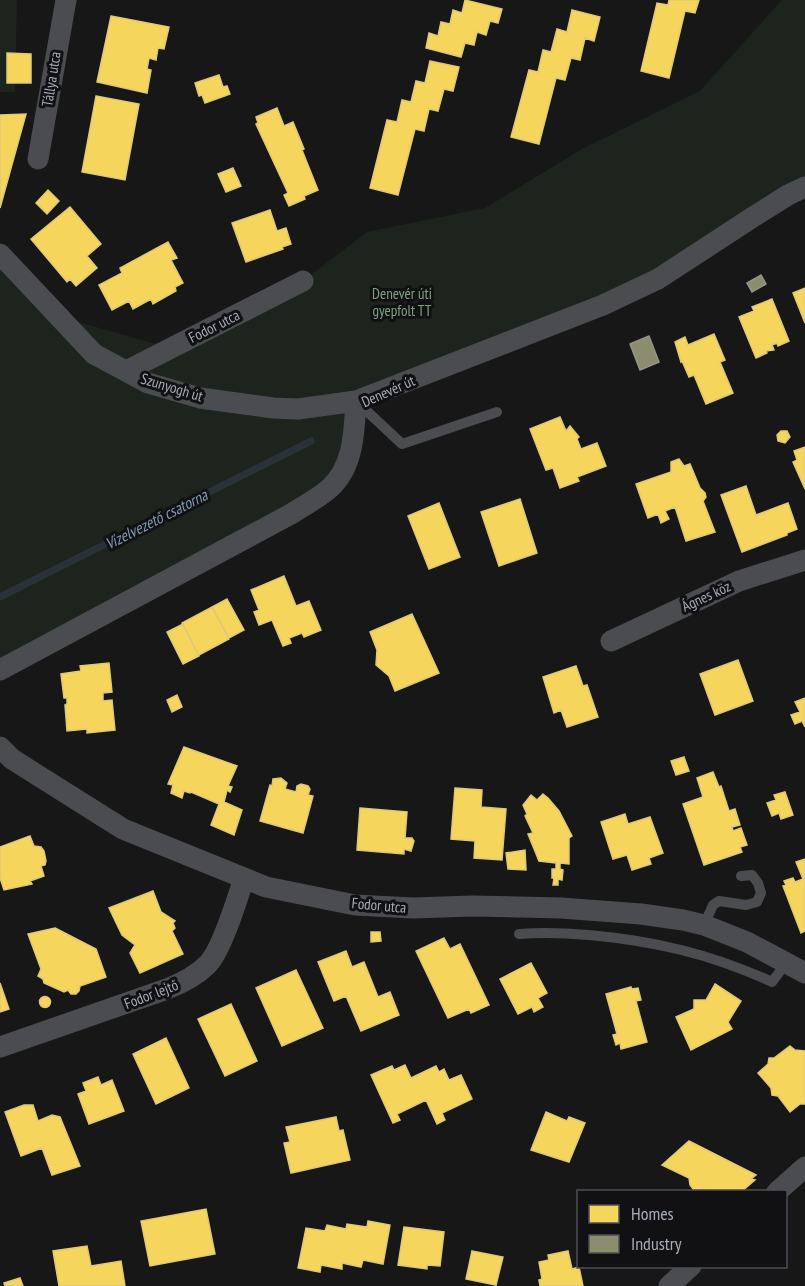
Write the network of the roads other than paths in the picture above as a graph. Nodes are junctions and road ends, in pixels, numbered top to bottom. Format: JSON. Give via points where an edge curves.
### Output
{"nodes":[{"id":1,"x":66,"y":0,"type":"edge"},
{"id":2,"x":38,"y":159,"type":"dead end"},
{"id":3,"x":805,"y":187,"type":"edge"},
{"id":4,"x":0,"y":254,"type":"edge"},
{"id":5,"x":303,"y":281,"type":"dead end"},
{"id":6,"x":126,"y":371,"type":"junction"},
{"id":7,"x":356,"y":401,"type":"junction"},
{"id":8,"x":497,"y":412,"type":"dead end"},
{"id":9,"x":805,"y":560,"type":"edge"},
{"id":10,"x":611,"y":641,"type":"dead end"},
{"id":11,"x":0,"y":670,"type":"edge"},
{"id":12,"x":0,"y":747,"type":"edge"},
{"id":13,"x":741,"y":876,"type":"dead end"},
{"id":14,"x":244,"y":878,"type":"junction"},
{"id":15,"x":704,"y":925,"type":"junction"},
{"id":16,"x":519,"y":934,"type":"dead end"},
{"id":17,"x":787,"y":962,"type":"junction"},
{"id":18,"x":805,"y":973,"type":"edge"},
{"id":19,"x":0,"y":1047,"type":"edge"},
{"id":20,"x":805,"y":1167,"type":"edge"},
{"id":21,"x":778,"y":1190,"type":"edge"},
{"id":22,"x":689,"y":1268,"type":"edge"},
{"id":23,"x":669,"y":1286,"type":"edge"}],
"edges":[{"from":1,"to":2,"type":"street","name":"Tállya utca"},
{"from":3,"to":7,"type":"street","name":"Denevér út","via":[[649,283],[603,305]]},
{"from":4,"to":6,"type":"street","name":"Szunyogh út","via":[[94,354]]},
{"from":5,"to":6,"type":"street","name":"Fodor utca"},
{"from":6,"to":7,"type":"street","name":"Szunyogh út","via":[[148,383],[200,398],[273,408],[298,409]]},
{"from":7,"to":8,"type":"lane","via":[[402,444]]},
{"from":7,"to":11,"type":"street","name":"Denevér út","via":[[353,442],[345,468],[330,488],[291,514]]},
{"from":9,"to":10,"type":"street","name":"Ágnes köz","via":[[739,581]]},
{"from":12,"to":14,"type":"street","name":"Fodor utca","via":[[12,759],[123,829]]},
{"from":13,"to":15,"type":"lane","via":[[753,875],[758,883],[761,893],[757,902],[746,905],[719,901]]},
{"from":14,"to":15,"type":"street","name":"Fodor utca","via":[[266,887],[355,905],[561,908],[641,914]]},
{"from":14,"to":19,"type":"street","name":"Fodor lejtő","via":[[210,963],[191,978]]},
{"from":15,"to":17,"type":"street","name":"Fodor utca"},
{"from":16,"to":17,"type":"lane","via":[[585,935],[673,946],[738,966],[772,982]]},
{"from":17,"to":18,"type":"street","name":"Fodor utca"},
{"from":20,"to":21,"type":"street"},
{"from":22,"to":23,"type":"street"}]}
